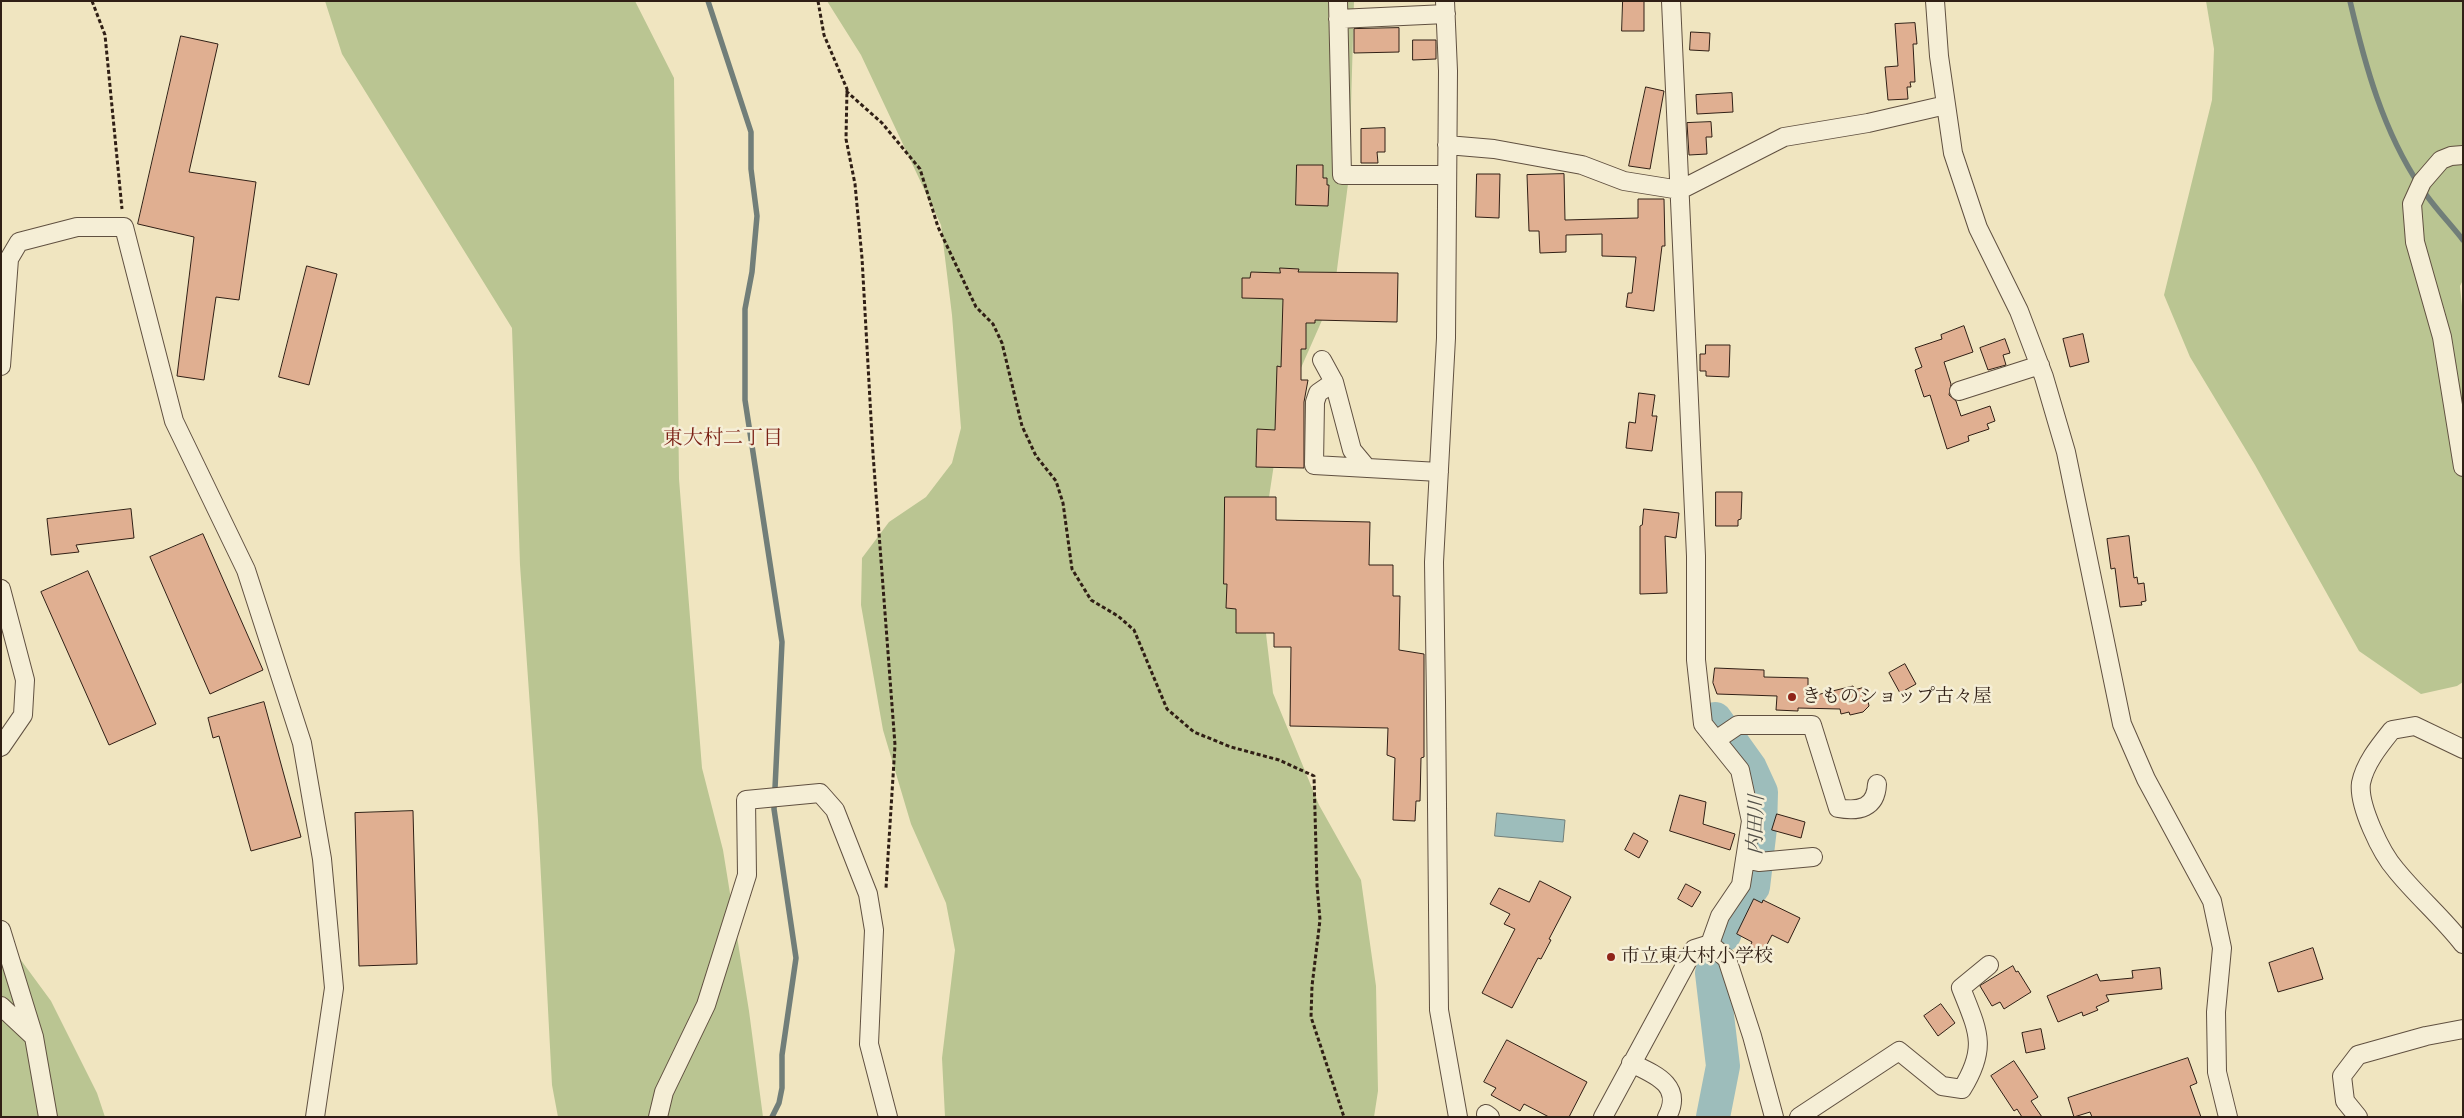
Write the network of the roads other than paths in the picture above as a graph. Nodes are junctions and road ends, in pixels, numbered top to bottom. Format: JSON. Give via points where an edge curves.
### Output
{"nodes":[{"id":1,"x":1338,"y":1,"type":"edge"},
{"id":2,"x":1671,"y":1,"type":"edge"},
{"id":3,"x":1935,"y":1,"type":"edge"},
{"id":4,"x":1446,"y":8,"type":"edge"},
{"id":5,"x":1338,"y":19,"type":"junction"},
{"id":6,"x":1946,"y":105,"type":"junction"},
{"id":7,"x":1447,"y":145,"type":"junction"},
{"id":8,"x":2463,"y":155,"type":"edge"},
{"id":9,"x":1447,"y":174,"type":"junction"},
{"id":10,"x":1680,"y":190,"type":"junction"},
{"id":11,"x":1322,"y":360,"type":"dead end"},
{"id":12,"x":2040,"y":365,"type":"junction"},
{"id":13,"x":1,"y":366,"type":"edge"},
{"id":14,"x":1334,"y":382,"type":"junction"},
{"id":15,"x":1959,"y":391,"type":"dead end"},
{"id":16,"x":2463,"y":467,"type":"edge"},
{"id":17,"x":1367,"y":468,"type":"junction"},
{"id":18,"x":1439,"y":472,"type":"junction"},
{"id":19,"x":1,"y":589,"type":"edge"},
{"id":20,"x":1716,"y":740,"type":"junction"},
{"id":21,"x":1,"y":747,"type":"edge"},
{"id":22,"x":2463,"y":749,"type":"edge"},
{"id":23,"x":1877,"y":784,"type":"dead end"},
{"id":24,"x":1813,"y":857,"type":"dead end"},
{"id":25,"x":1752,"y":861,"type":"junction"},
{"id":26,"x":1,"y":930,"type":"edge"},
{"id":27,"x":1710,"y":944,"type":"junction"},
{"id":28,"x":2463,"y":944,"type":"edge"},
{"id":29,"x":1989,"y":965,"type":"dead end"},
{"id":30,"x":1,"y":1006,"type":"edge"},
{"id":31,"x":2463,"y":1029,"type":"edge"},
{"id":32,"x":34,"y":1037,"type":"junction"},
{"id":33,"x":1631,"y":1063,"type":"junction"},
{"id":34,"x":48,"y":1117,"type":"edge"},
{"id":35,"x":314,"y":1117,"type":"edge"},
{"id":36,"x":658,"y":1117,"type":"edge"},
{"id":37,"x":888,"y":1117,"type":"edge"},
{"id":38,"x":1458,"y":1117,"type":"edge"},
{"id":39,"x":1603,"y":1117,"type":"edge"},
{"id":40,"x":1667,"y":1117,"type":"edge"},
{"id":41,"x":1774,"y":1117,"type":"edge"},
{"id":42,"x":1799,"y":1117,"type":"edge"},
{"id":43,"x":2228,"y":1117,"type":"edge"},
{"id":44,"x":2358,"y":1117,"type":"edge"}],
"edges":[{"from":1,"to":5,"type":"street"},
{"from":2,"to":10,"type":"street"},
{"from":3,"to":6,"type":"street"},
{"from":4,"to":5,"type":"street"},
{"from":4,"to":7,"type":"street"},
{"from":5,"to":9,"type":"street","via":[[1342,175]]},
{"from":6,"to":10,"type":"street","via":[[1868,123],[1784,137]]},
{"from":6,"to":12,"type":"street","via":[[1953,153],[1978,228],[2019,311]]},
{"from":7,"to":9,"type":"street"},
{"from":7,"to":10,"type":"street","via":[[1494,149],[1582,164],[1624,181]]},
{"from":8,"to":16,"type":"street","via":[[2441,160],[2422,182],[2412,204],[2415,242],[2442,337]]},
{"from":9,"to":18,"type":"street","via":[[1446,338]]},
{"from":10,"to":20,"type":"street","via":[[1696,556],[1696,660],[1703,724]]},
{"from":11,"to":14,"type":"street"},
{"from":12,"to":15,"type":"street"},
{"from":12,"to":43,"type":"street","via":[[2066,452],[2122,724],[2146,780],[2212,901],[2222,948],[2216,1012],[2217,1072]]},
{"from":13,"to":35,"type":"street","via":[[9,259],[19,242],[77,226],[124,227],[174,421],[246,570],[302,743],[322,859],[334,988]]},
{"from":14,"to":17,"type":"street","via":[[1352,450]]},
{"from":14,"to":17,"type":"street","via":[[1318,393],[1315,402],[1314,465]]},
{"from":17,"to":18,"type":"street"},
{"from":18,"to":38,"type":"street","via":[[1434,562],[1439,1010]]},
{"from":19,"to":21,"type":"street","via":[[25,680],[23,715]]},
{"from":20,"to":23,"type":"street","via":[[1738,725],[1812,725],[1838,808],[1864,808],[1873,802]]},
{"from":20,"to":25,"type":"street","via":[[1740,770],[1751,821]]},
{"from":22,"to":28,"type":"street","via":[[2415,726],[2392,730],[2374,752],[2361,783],[2364,814],[2394,869]]},
{"from":24,"to":25,"type":"street"},
{"from":25,"to":27,"type":"street","via":[[1741,885],[1720,916]]},
{"from":26,"to":32,"type":"street"},
{"from":27,"to":33,"type":"street","via":[[1694,949]]},
{"from":27,"to":41,"type":"street","via":[[1727,959]]},
{"from":29,"to":42,"type":"street","via":[[1961,988],[1979,1042],[1978,1059],[1962,1089],[1942,1086],[1899,1051]]},
{"from":30,"to":32,"type":"street"},
{"from":31,"to":44,"type":"street","via":[[2358,1056],[2342,1076],[2346,1101]]},
{"from":32,"to":34,"type":"street"},
{"from":33,"to":39,"type":"street"},
{"from":33,"to":40,"type":"street","via":[[1655,1074],[1668,1086],[1672,1104]]},
{"from":36,"to":37,"type":"street","via":[[664,1092],[706,1005],[747,875],[746,800],[820,793],[836,810],[868,894],[874,930],[869,1044]]}]}
